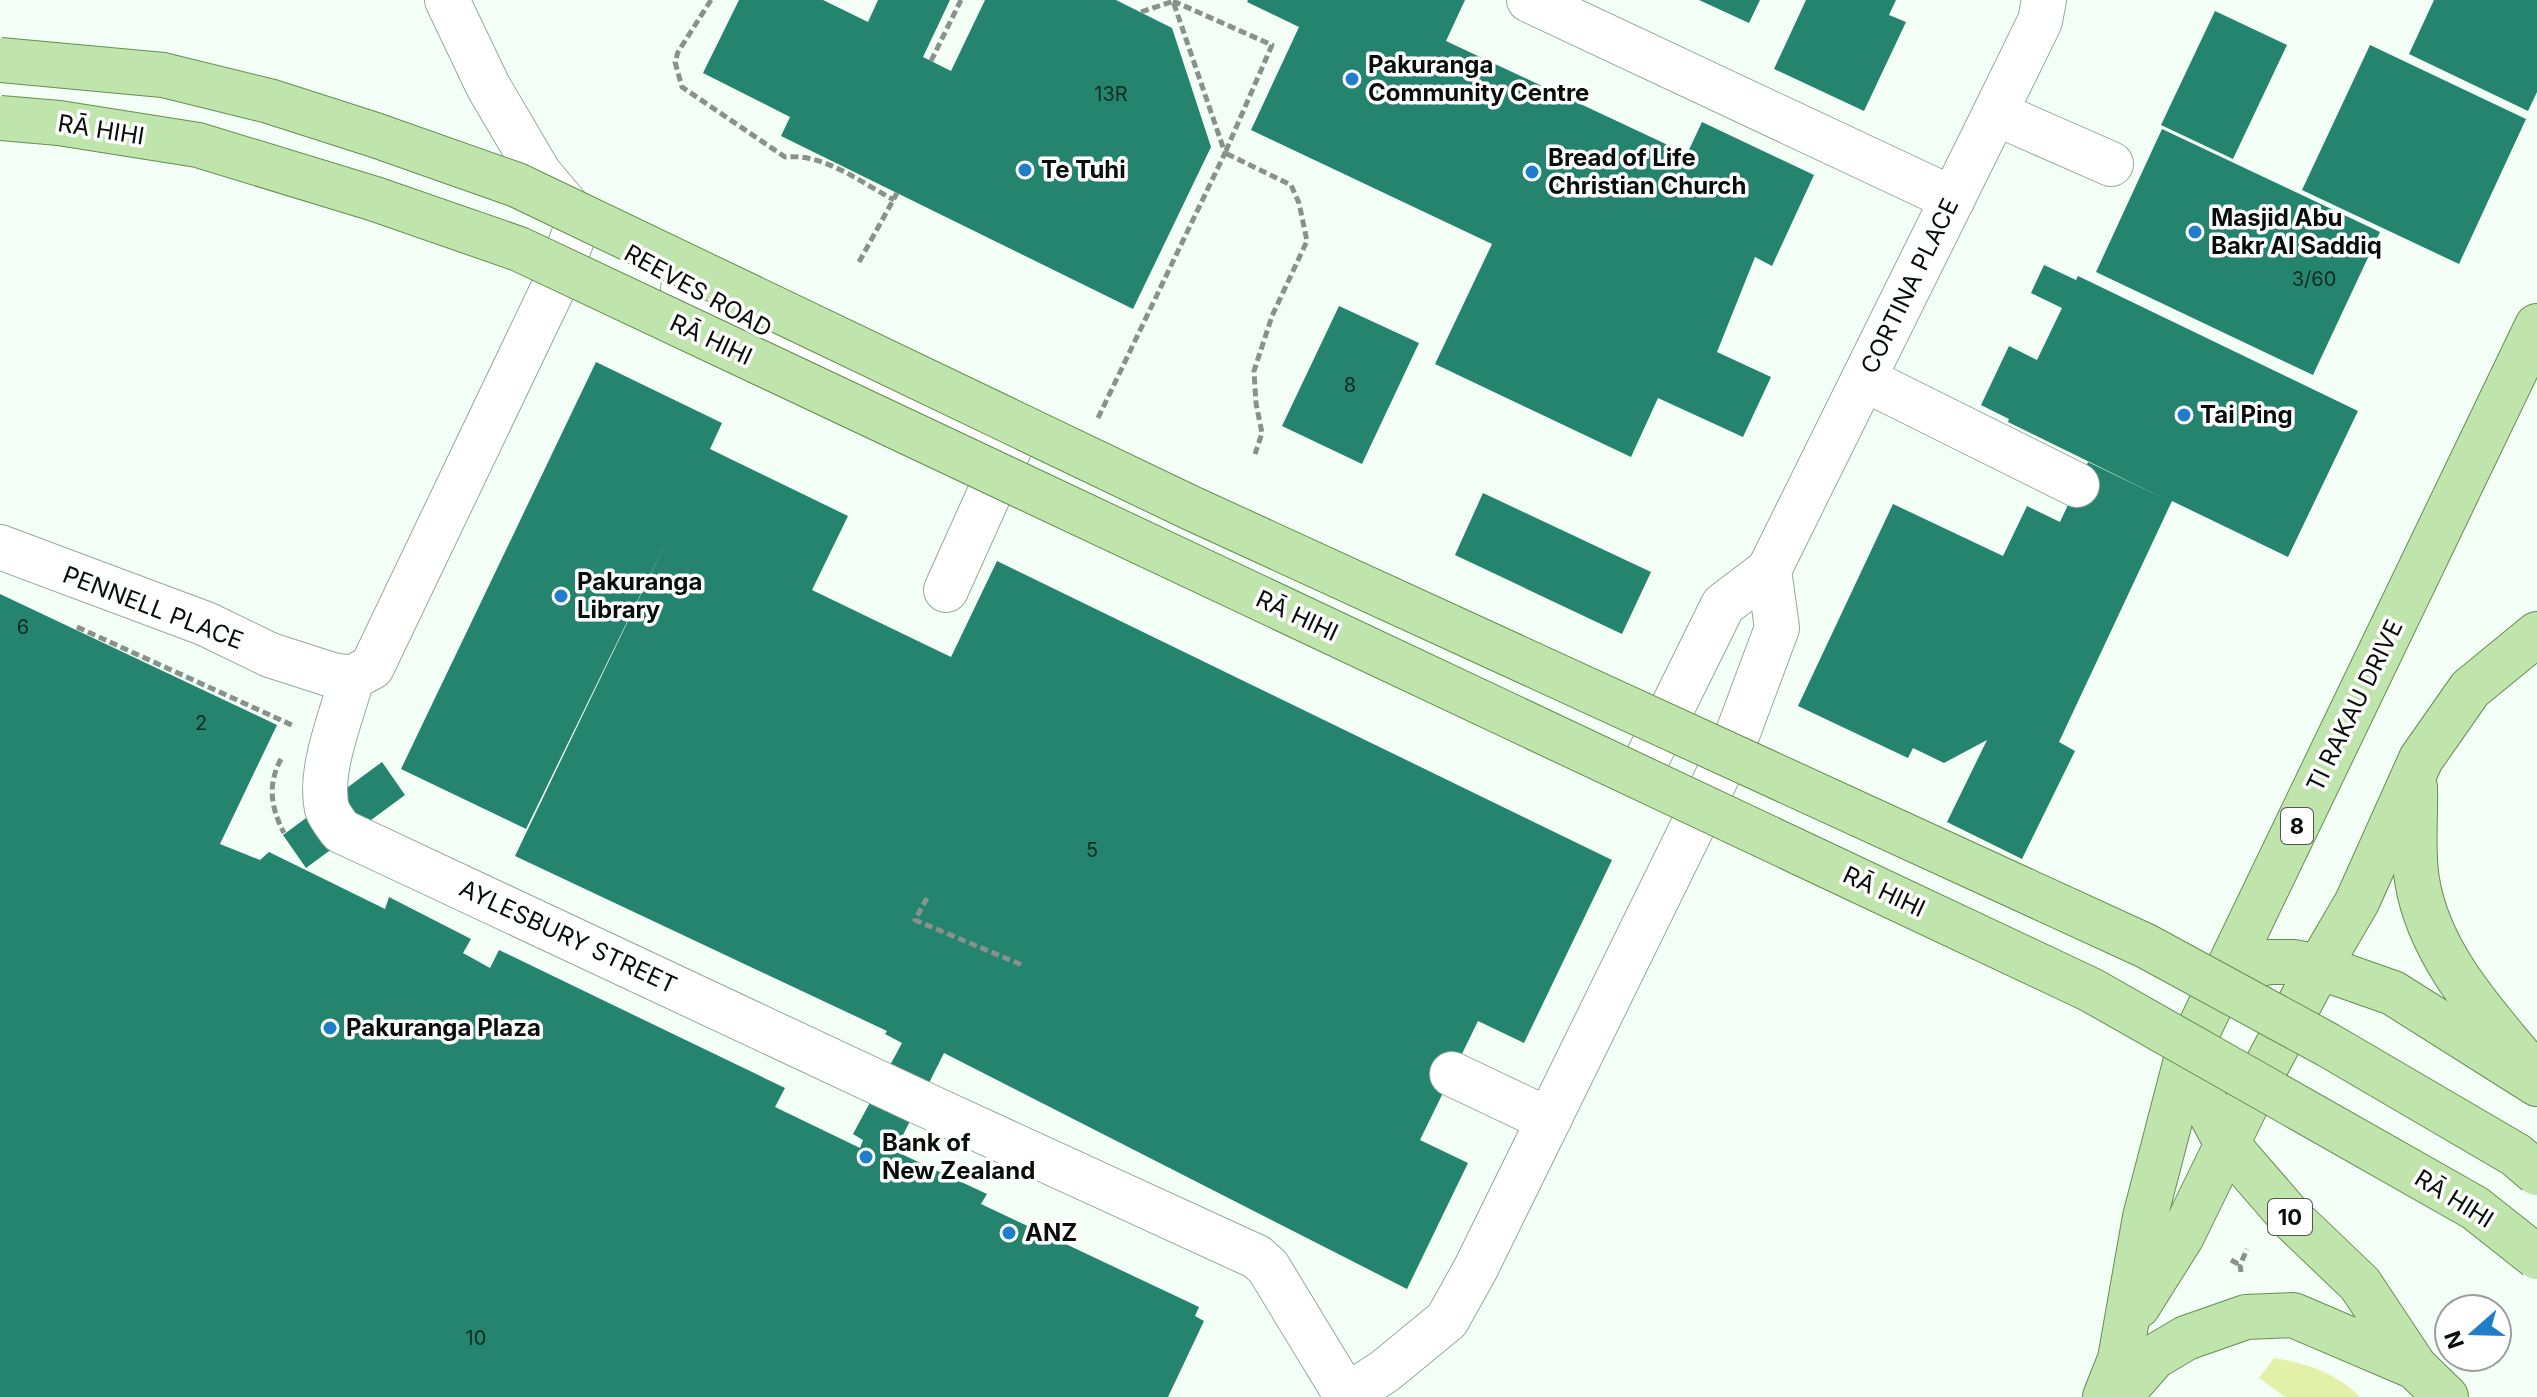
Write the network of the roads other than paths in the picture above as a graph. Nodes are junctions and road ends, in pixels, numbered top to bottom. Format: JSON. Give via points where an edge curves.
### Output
{"nodes":[{"id":1,"x":447,"y":0,"type":"edge"},
{"id":2,"x":1529,"y":0,"type":"edge"},
{"id":3,"x":2044,"y":0,"type":"edge"},
{"id":4,"x":0,"y":60,"type":"edge"},
{"id":5,"x":1995,"y":113,"type":"junction"},
{"id":6,"x":0,"y":118,"type":"edge"},
{"id":7,"x":2111,"y":164,"type":"dead end"},
{"id":8,"x":1953,"y":199,"type":"junction"},
{"id":9,"x":579,"y":220,"type":"junction"},
{"id":10,"x":2537,"y":326,"type":"edge"},
{"id":11,"x":1864,"y":379,"type":"junction"},
{"id":12,"x":2077,"y":485,"type":"dead end"},
{"id":13,"x":0,"y":547,"type":"edge"},
{"id":14,"x":1769,"y":570,"type":"junction"},
{"id":15,"x":946,"y":590,"type":"dead end"},
{"id":16,"x":2537,"y":634,"type":"edge"},
{"id":17,"x":352,"y":678,"type":"junction"},
{"id":18,"x":1649,"y":755,"type":"dead end"},
{"id":19,"x":2415,"y":777,"type":"junction"},
{"id":20,"x":2319,"y":967,"type":"junction"},
{"id":21,"x":2226,"y":973,"type":"junction"},
{"id":22,"x":2188,"y":1052,"type":"junction"},
{"id":23,"x":1452,"y":1074,"type":"dead end"},
{"id":24,"x":2537,"y":1077,"type":"edge"},
{"id":25,"x":2537,"y":1084,"type":"edge"},
{"id":26,"x":1549,"y":1120,"type":"junction"},
{"id":27,"x":2227,"y":1144,"type":"junction"},
{"id":28,"x":2537,"y":1173,"type":"edge"},
{"id":29,"x":2537,"y":1257,"type":"edge"},
{"id":30,"x":2127,"y":1323,"type":"junction"},
{"id":31,"x":2415,"y":1367,"type":"junction"},
{"id":32,"x":1346,"y":1397,"type":"edge"},
{"id":33,"x":2105,"y":1397,"type":"edge"},
{"id":34,"x":2119,"y":1397,"type":"edge"},
{"id":35,"x":2446,"y":1397,"type":"edge"}],
"edges":[{"from":1,"to":9,"type":"street","name":"REEVES ROAD","via":[[488,86],[539,173]]},
{"from":2,"to":8,"type":"street"},
{"from":3,"to":5,"type":"street","name":"CORTINA PLACE","via":[[2040,21]]},
{"from":4,"to":28,"type":"main road","bridge":true,"via":[[163,75],[269,101],[517,185],[1191,508],[2146,946],[2341,1053],[2516,1155]]},
{"from":5,"to":7,"type":"street"},
{"from":5,"to":8,"type":"street","name":"CORTINA PLACE"},
{"from":6,"to":29,"type":"main road","name":"RĀ HIHI","bridge":true,"via":[[198,145],[519,249],[2091,990],[2475,1208]]},
{"from":8,"to":11,"type":"street","name":"CORTINA PLACE"},
{"from":9,"to":15,"type":"street","name":"REEVES ROAD","via":[[677,285],[1009,450]]},
{"from":9,"to":17,"type":"street","via":[[558,278],[372,667]]},
{"from":10,"to":21,"type":"main road","name":"TI RAKAU DRIVE","number":"8"},
{"from":11,"to":12,"type":"street"},
{"from":11,"to":14,"type":"street","name":"CORTINA PLACE"},
{"from":13,"to":17,"type":"street","name":"PENNELL PLACE","via":[[206,624],[270,655]]},
{"from":14,"to":18,"type":"street","name":"CORTINA PLACE","via":[[1723,605]]},
{"from":14,"to":26,"type":"street","via":[[1777,628],[1736,738]]},
{"from":16,"to":19,"type":"main road","name":"TI RAKAU DRIVE","number":"8","via":[[2470,689],[2421,759]]},
{"from":17,"to":32,"type":"street","name":"AYLESBURY STREET","via":[[325,777],[328,810],[341,831],[1257,1257]]},
{"from":19,"to":20,"type":"main road","name":"TI RAKAU DRIVE","number":"8","via":[[2357,902]]},
{"from":19,"to":24,"type":"main road","via":[[2417,880],[2443,953]]},
{"from":20,"to":21,"type":"main road","via":[[2269,962]]},
{"from":20,"to":25,"type":"main road","via":[[2393,993]]},
{"from":20,"to":27,"type":"main road","name":"TI RAKAU DRIVE","number":"8"},
{"from":21,"to":22,"type":"main road","name":"TI RAKAU DRIVE","number":"8"},
{"from":22,"to":27,"type":"main road","number":"10"},
{"from":22,"to":30,"type":"main road","name":"TI RAKAU DRIVE","number":"8","via":[[2145,1217]]},
{"from":23,"to":26,"type":"street"},
{"from":26,"to":32,"type":"street","via":[[1447,1320]]},
{"from":27,"to":30,"type":"main road","name":"TI RAKAU DRIVE","number":"8","via":[[2182,1236]]},
{"from":27,"to":31,"type":"main road","number":"10","via":[[2291,1218],[2360,1284]]},
{"from":30,"to":33,"type":"main road","name":"TI RAKAU DRIVE","number":"8"},
{"from":31,"to":34,"type":"main road","via":[[2293,1315],[2246,1317],[2186,1338],[2154,1357]]},
{"from":31,"to":35,"type":"main road","number":"10"}]}
